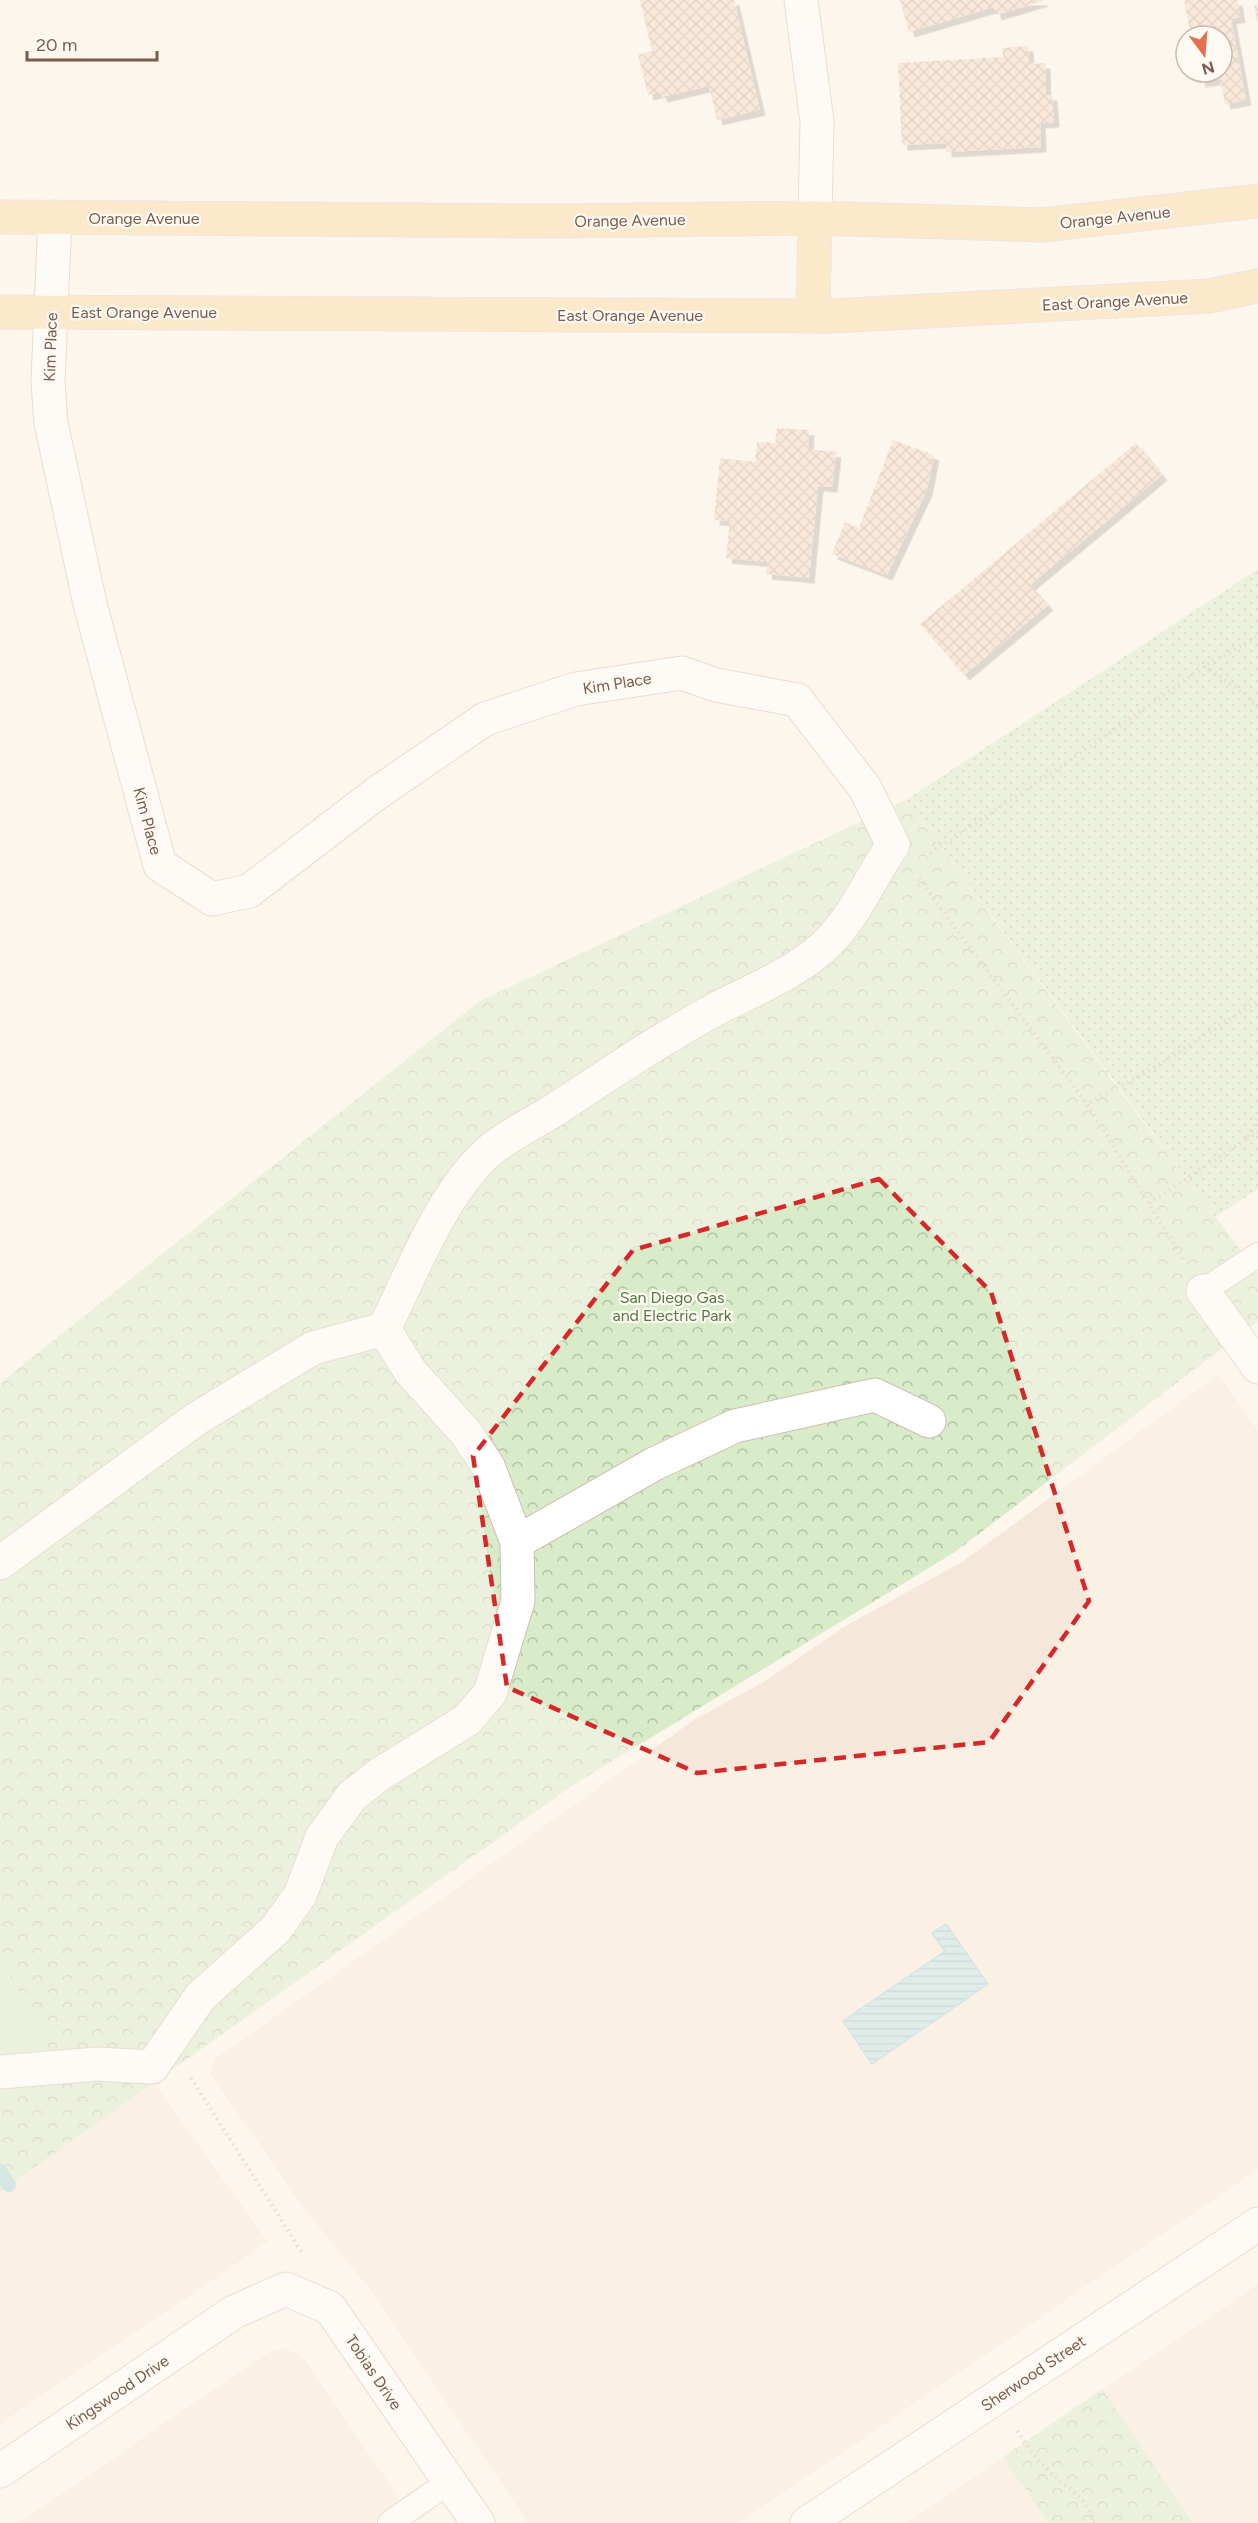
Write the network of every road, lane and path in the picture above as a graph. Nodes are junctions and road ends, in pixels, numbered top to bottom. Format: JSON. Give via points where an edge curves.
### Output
{"nodes":[{"id":1,"x":801,"y":0,"type":"edge"},
{"id":2,"x":1258,"y":201,"type":"edge"},
{"id":3,"x":0,"y":217,"type":"edge"},
{"id":4,"x":55,"y":217,"type":"junction"},
{"id":5,"x":815,"y":218,"type":"junction"},
{"id":6,"x":1258,"y":286,"type":"edge"},
{"id":7,"x":0,"y":312,"type":"edge"},
{"id":8,"x":51,"y":312,"type":"junction"},
{"id":9,"x":813,"y":316,"type":"junction"},
{"id":10,"x":1258,"y":636,"type":"edge"},
{"id":11,"x":1205,"y":666,"type":"junction"},
{"id":12,"x":1258,"y":708,"type":"edge"},
{"id":13,"x":901,"y":856,"type":"junction"},
{"id":14,"x":1258,"y":1001,"type":"edge"},
{"id":15,"x":1087,"y":1104,"type":"junction"},
{"id":16,"x":1258,"y":1118,"type":"edge"},
{"id":17,"x":1258,"y":1132,"type":"edge"},
{"id":18,"x":1247,"y":1139,"type":"junction"},
{"id":19,"x":1149,"y":1203,"type":"junction"},
{"id":20,"x":1258,"y":1255,"type":"edge"},
{"id":21,"x":1203,"y":1291,"type":"junction"},
{"id":22,"x":384,"y":1329,"type":"junction"},
{"id":23,"x":1258,"y":1367,"type":"edge"},
{"id":24,"x":929,"y":1420,"type":"dead end"},
{"id":25,"x":518,"y":1542,"type":"junction"},
{"id":26,"x":0,"y":1563,"type":"edge"},
{"id":27,"x":176,"y":2031,"type":"junction"},
{"id":28,"x":0,"y":2072,"type":"edge"},
{"id":29,"x":1258,"y":2224,"type":"edge"},
{"id":30,"x":296,"y":2239,"type":"dead end"},
{"id":31,"x":234,"y":2312,"type":"joint"},
{"id":32,"x":996,"y":2398,"type":"junction"},
{"id":33,"x":0,"y":2471,"type":"edge"},
{"id":34,"x":449,"y":2482,"type":"junction"},
{"id":35,"x":390,"y":2523,"type":"edge"},
{"id":36,"x":478,"y":2523,"type":"edge"},
{"id":37,"x":807,"y":2523,"type":"edge"},
{"id":38,"x":1095,"y":2523,"type":"edge"}],
"edges":[{"from":1,"to":5,"type":"street","via":[[817,122]]},
{"from":2,"to":5,"type":"main road","name":"Orange Avenue","via":[[1042,225]]},
{"from":3,"to":4,"type":"main road","name":"Orange Avenue"},
{"from":4,"to":5,"type":"main road","name":"Orange Avenue","via":[[546,221]]},
{"from":4,"to":8,"type":"street","name":"Kim Place"},
{"from":5,"to":9,"type":"main road"},
{"from":6,"to":9,"type":"main road","name":"East Orange Avenue","via":[[1209,296]]},
{"from":7,"to":8,"type":"main road","name":"East Orange Avenue"},
{"from":8,"to":9,"type":"main road","name":"East Orange Avenue"},
{"from":8,"to":13,"type":"street","name":"Kim Place","via":[[51,423],[90,604],[160,865],[212,899],[249,891],[377,793],[485,719],[576,689],[682,673],[716,685],[797,700],[865,788]]},
{"from":10,"to":11,"type":"path"},
{"from":11,"to":12,"type":"path","via":[[1245,693]]},
{"from":11,"to":13,"type":"path","via":[[1059,768]]},
{"from":13,"to":15,"type":"path"},
{"from":13,"to":22,"type":"street","via":[[873,874],[853,910],[821,948],[787,972],[638,1055],[488,1152],[464,1180],[430,1236]]},
{"from":14,"to":15,"type":"path"},
{"from":15,"to":19,"type":"path"},
{"from":16,"to":18,"type":"path"},
{"from":17,"to":18,"type":"path"},
{"from":18,"to":19,"type":"path"},
{"from":19,"to":21,"type":"path"},
{"from":20,"to":21,"type":"lane"},
{"from":21,"to":23,"type":"street"},
{"from":22,"to":25,"type":"street","via":[[410,1371],[466,1433],[488,1466]]},
{"from":22,"to":26,"type":"street","via":[[313,1348],[196,1419]]},
{"from":24,"to":25,"type":"street","via":[[875,1395],[735,1426],[654,1464]]},
{"from":25,"to":27,"type":"street","via":[[518,1601],[490,1693],[467,1720],[352,1796],[322,1837],[300,1895],[276,1929],[200,1997]]},
{"from":27,"to":28,"type":"street","via":[[152,2067],[97,2064]]},
{"from":27,"to":30,"type":"path","via":[[192,2078]]},
{"from":29,"to":32,"type":"street","name":"Sherwood Street"},
{"from":31,"to":33,"type":"street","name":"Kingswood Drive"},
{"from":31,"to":34,"type":"street","name":"Tobias Drive","via":[[286,2289],[330,2308]]},
{"from":32,"to":37,"type":"street","name":"Sherwood Street"},
{"from":32,"to":38,"type":"path","via":[[1034,2455],[1075,2491]]},
{"from":34,"to":35,"type":"lane"},
{"from":34,"to":36,"type":"street","name":"Tobias Drive"}]}
